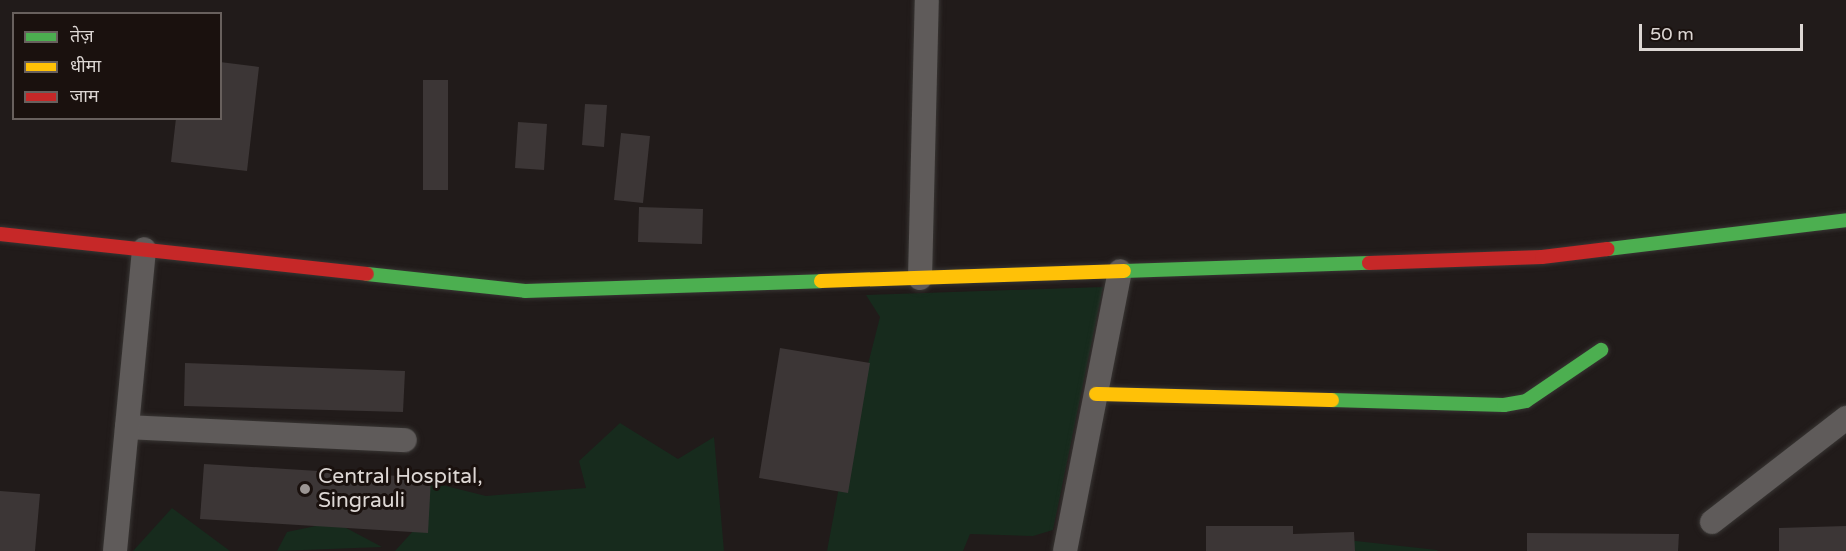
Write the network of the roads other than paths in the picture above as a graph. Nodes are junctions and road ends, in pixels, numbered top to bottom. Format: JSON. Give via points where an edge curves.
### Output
{"nodes":[{"id":1,"x":927,"y":0,"type":"edge"},
{"id":2,"x":1846,"y":220,"type":"edge"},
{"id":3,"x":0,"y":234,"type":"edge"},
{"id":4,"x":144,"y":249,"type":"junction"},
{"id":5,"x":1120,"y":271,"type":"junction"},
{"id":6,"x":920,"y":278,"type":"junction"},
{"id":7,"x":1601,"y":350,"type":"dead end"},
{"id":8,"x":1096,"y":394,"type":"junction"},
{"id":9,"x":1846,"y":418,"type":"edge"},
{"id":10,"x":127,"y":427,"type":"junction"},
{"id":11,"x":405,"y":440,"type":"dead end"},
{"id":12,"x":1712,"y":522,"type":"dead end"},
{"id":13,"x":115,"y":551,"type":"edge"},
{"id":14,"x":1065,"y":551,"type":"edge"}],
"edges":[{"from":1,"to":6,"type":"street"},
{"from":2,"to":5,"type":"main road","via":[[1542,257]]},
{"from":3,"to":4,"type":"main road"},
{"from":4,"to":6,"type":"main road","via":[[525,291]]},
{"from":4,"to":10,"type":"street"},
{"from":5,"to":6,"type":"main road"},
{"from":5,"to":8,"type":"street"},
{"from":7,"to":8,"type":"main road","via":[[1526,401],[1504,405]]},
{"from":8,"to":14,"type":"street"},
{"from":9,"to":12,"type":"street"},
{"from":10,"to":11,"type":"street"},
{"from":10,"to":13,"type":"street"}]}
